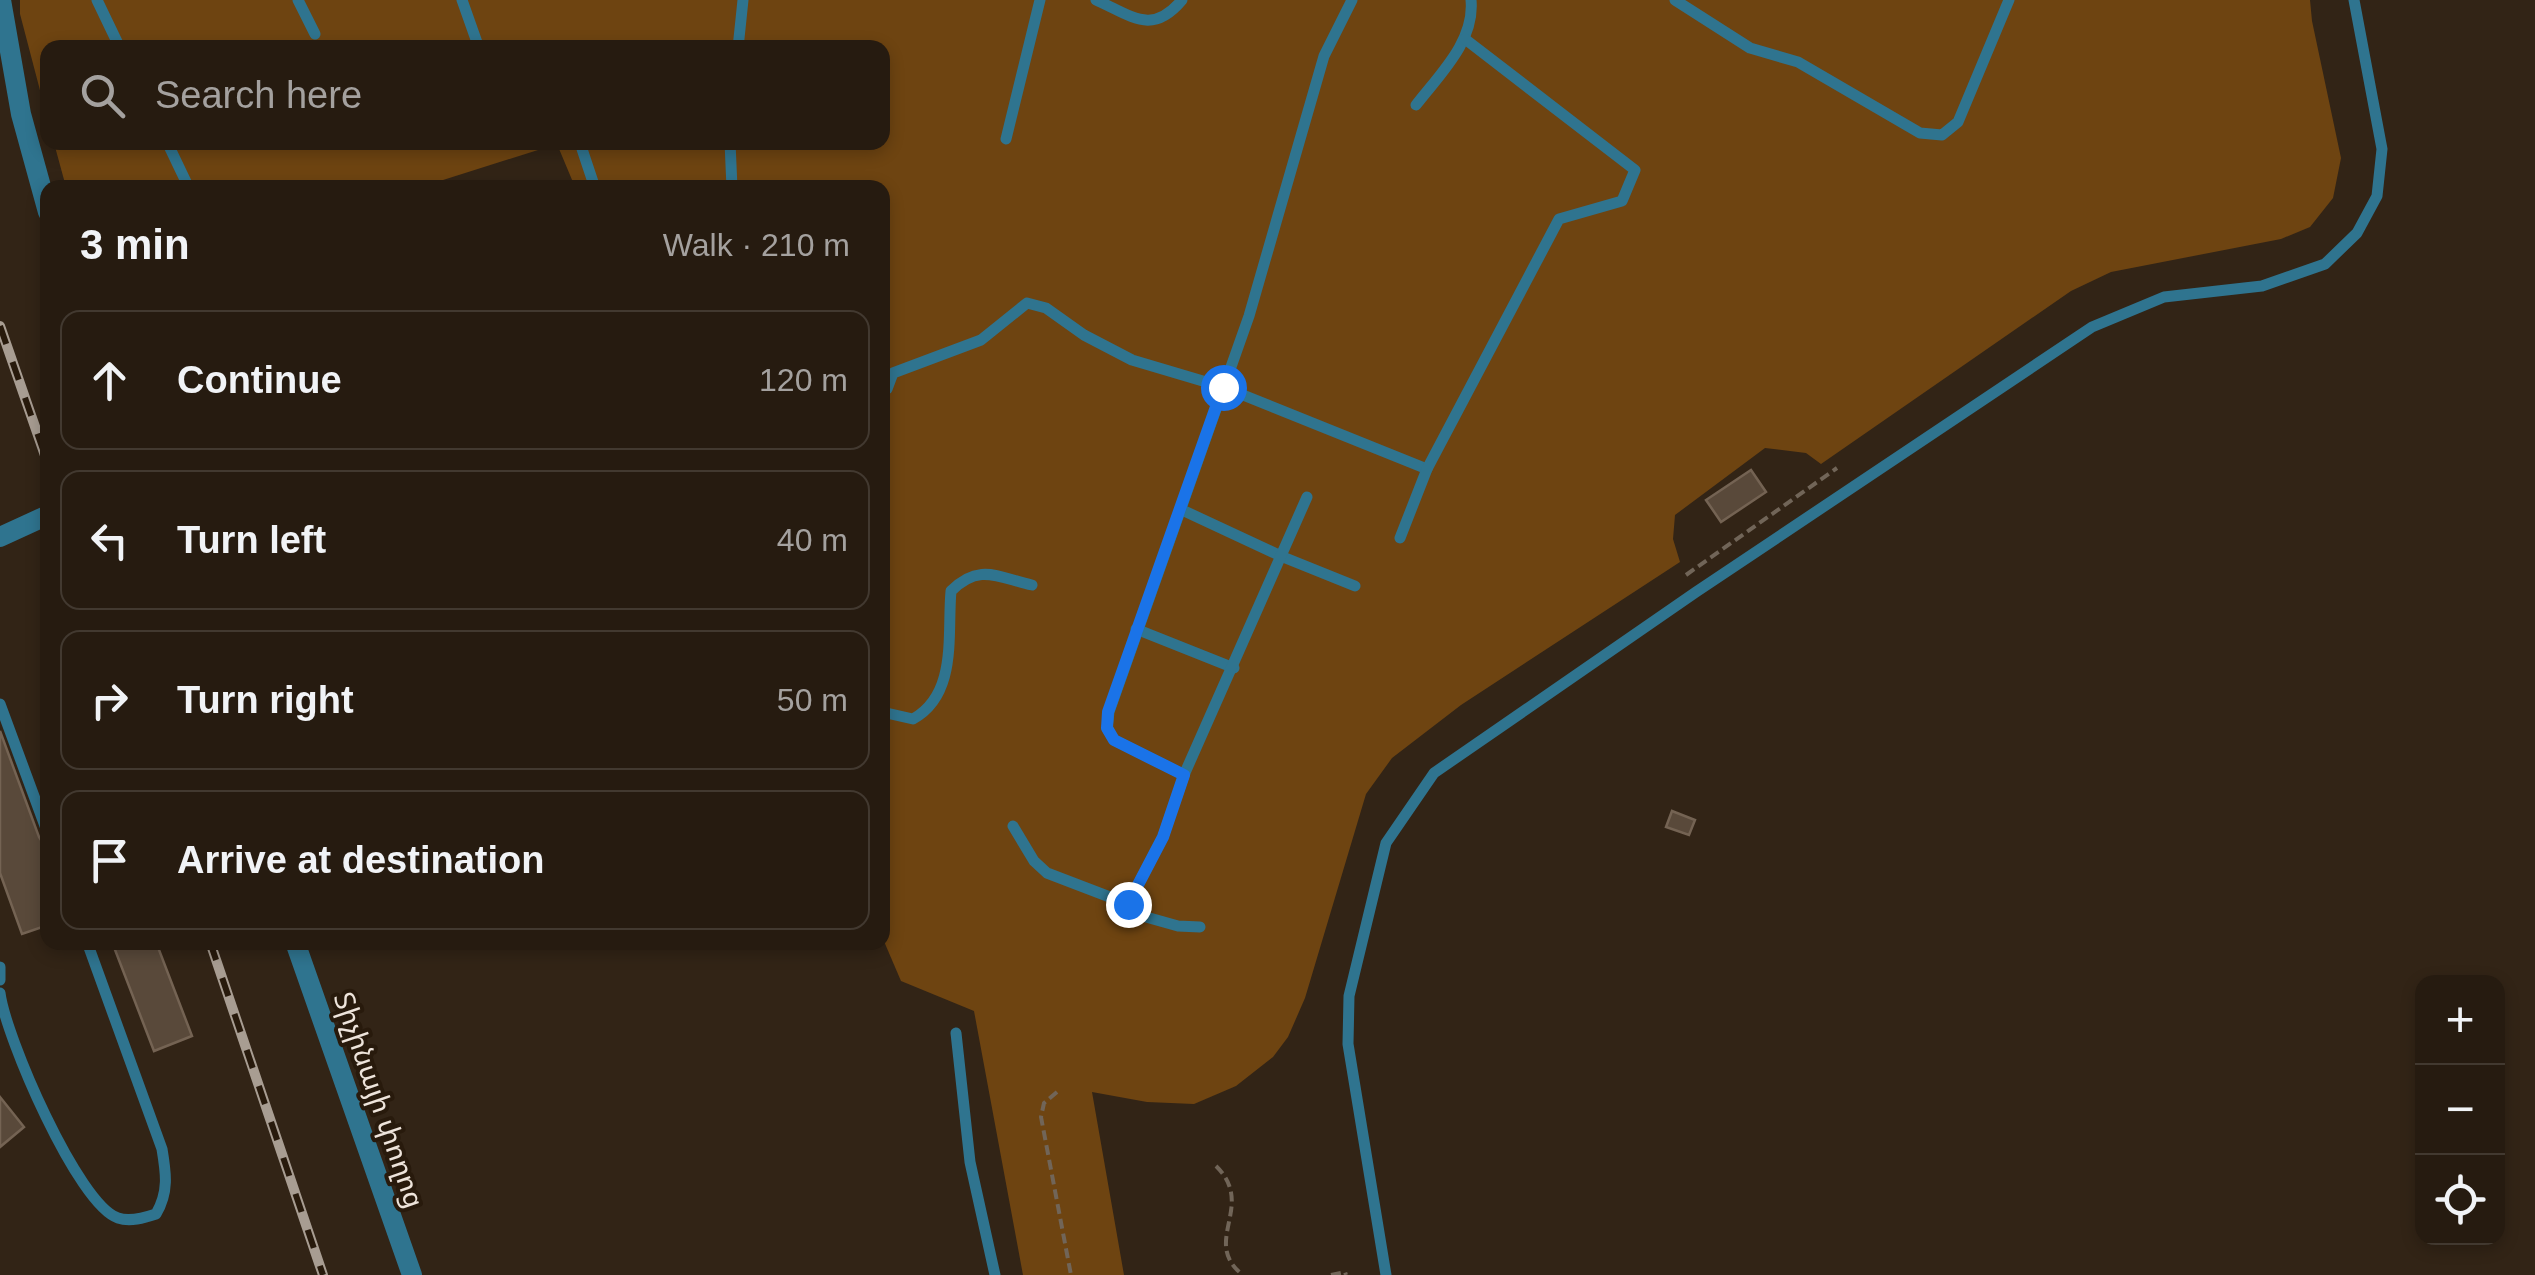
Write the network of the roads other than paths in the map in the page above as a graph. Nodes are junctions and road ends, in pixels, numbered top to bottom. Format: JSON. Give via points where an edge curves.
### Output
{"nodes":[{"id":1,"x":1,"y":0,"type":"edge"},
{"id":2,"x":97,"y":0,"type":"edge"},
{"id":3,"x":298,"y":0,"type":"edge"},
{"id":4,"x":462,"y":0,"type":"edge"},
{"id":5,"x":743,"y":0,"type":"edge"},
{"id":6,"x":1040,"y":0,"type":"edge"},
{"id":7,"x":1096,"y":0,"type":"edge"},
{"id":8,"x":1182,"y":0,"type":"edge"},
{"id":9,"x":1352,"y":0,"type":"edge"},
{"id":10,"x":1471,"y":0,"type":"edge"},
{"id":11,"x":1675,"y":0,"type":"edge"},
{"id":12,"x":2009,"y":0,"type":"edge"},
{"id":13,"x":2354,"y":0,"type":"edge"},
{"id":14,"x":315,"y":34,"type":"dead end"},
{"id":15,"x":1465,"y":39,"type":"junction"},
{"id":16,"x":116,"y":40,"type":"edge"},
{"id":17,"x":476,"y":40,"type":"edge"},
{"id":18,"x":739,"y":40,"type":"edge"},
{"id":19,"x":1416,"y":105,"type":"dead end"},
{"id":20,"x":1006,"y":139,"type":"dead end"},
{"id":21,"x":171,"y":150,"type":"edge"},
{"id":22,"x":582,"y":150,"type":"edge"},
{"id":23,"x":730,"y":150,"type":"edge"},
{"id":24,"x":186,"y":180,"type":"edge"},
{"id":25,"x":592,"y":180,"type":"edge"},
{"id":26,"x":732,"y":180,"type":"edge"},
{"id":27,"x":40,"y":182,"type":"edge"},
{"id":28,"x":890,"y":380,"type":"edge"},
{"id":29,"x":1223,"y":387,"type":"junction"},
{"id":30,"x":1427,"y":468,"type":"junction"},
{"id":31,"x":1308,"y":497,"type":"dead end"},
{"id":32,"x":1180,"y":509,"type":"junction"},
{"id":33,"x":40,"y":519,"type":"edge"},
{"id":34,"x":0,"y":537,"type":"edge"},
{"id":35,"x":1400,"y":538,"type":"dead end"},
{"id":36,"x":1283,"y":557,"type":"junction"},
{"id":37,"x":1032,"y":585,"type":"dead end"},
{"id":38,"x":1355,"y":586,"type":"dead end"},
{"id":39,"x":1136,"y":629,"type":"junction"},
{"id":40,"x":1234,"y":668,"type":"junction"},
{"id":41,"x":0,"y":704,"type":"edge"},
{"id":42,"x":890,"y":714,"type":"edge"},
{"id":43,"x":1184,"y":775,"type":"junction"},
{"id":44,"x":40,"y":812,"type":"edge"},
{"id":45,"x":1013,"y":826,"type":"dead end"},
{"id":46,"x":1128,"y":904,"type":"junction"},
{"id":47,"x":1200,"y":927,"type":"dead end"},
{"id":48,"x":90,"y":950,"type":"edge"},
{"id":49,"x":298,"y":950,"type":"edge"},
{"id":50,"x":0,"y":967,"type":"edge"},
{"id":51,"x":0,"y":980,"type":"edge"},
{"id":52,"x":0,"y":994,"type":"edge"},
{"id":53,"x":956,"y":1033,"type":"dead end"},
{"id":54,"x":412,"y":1275,"type":"edge"},
{"id":55,"x":995,"y":1275,"type":"edge"},
{"id":56,"x":1386,"y":1275,"type":"edge"}],
"edges":[{"from":1,"to":27,"type":"street"},
{"from":2,"to":16,"type":"lane"},
{"from":3,"to":14,"type":"lane"},
{"from":4,"to":17,"type":"lane"},
{"from":5,"to":18,"type":"lane"},
{"from":6,"to":20,"type":"lane"},
{"from":7,"to":8,"type":"lane","via":[[1148,22],[1168,17]]},
{"from":9,"to":29,"type":"lane","via":[[1324,56]]},
{"from":10,"to":15,"type":"lane"},
{"from":11,"to":12,"type":"lane","via":[[1750,48],[1798,62],[1920,133],[1942,135],[1958,122]]},
{"from":13,"to":56,"type":"lane","via":[[2382,149],[2377,196],[2356,233],[2324,264],[2262,286],[2164,296],[2092,328],[1434,773],[1386,844],[1349,996],[1348,1044]]},
{"from":15,"to":19,"type":"lane"},
{"from":15,"to":30,"type":"lane","via":[[1636,170],[1622,201],[1560,219]]},
{"from":21,"to":24,"type":"lane"},
{"from":22,"to":25,"type":"lane"},
{"from":23,"to":26,"type":"lane"},
{"from":28,"to":29,"type":"lane","via":[[893,373],[981,340],[1027,303],[1132,360]]},
{"from":29,"to":30,"type":"lane"},
{"from":29,"to":32,"type":"lane"},
{"from":30,"to":35,"type":"lane"},
{"from":31,"to":36,"type":"lane"},
{"from":32,"to":36,"type":"lane"},
{"from":32,"to":39,"type":"lane"},
{"from":33,"to":34,"type":"street"},
{"from":36,"to":38,"type":"lane"},
{"from":36,"to":40,"type":"lane"},
{"from":37,"to":42,"type":"lane","via":[[978,572],[964,578],[952,591],[952,644],[936,701],[913,719]]},
{"from":39,"to":40,"type":"lane"},
{"from":39,"to":43,"type":"lane","via":[[1107,728],[1114,740]]},
{"from":40,"to":43,"type":"lane"},
{"from":41,"to":44,"type":"lane"},
{"from":43,"to":46,"type":"lane","via":[[1163,837]]},
{"from":45,"to":46,"type":"lane","via":[[1047,873]]},
{"from":46,"to":47,"type":"lane","via":[[1146,918]]},
{"from":48,"to":52,"type":"lane","via":[[162,1148],[167,1177],[156,1214],[118,1218],[98,1204],[70,1165]]},
{"from":49,"to":54,"type":"street","name":"Տիչինայի փողոց"},
{"from":50,"to":51,"type":"lane"},
{"from":53,"to":55,"type":"lane","via":[[970,1162]]}]}
